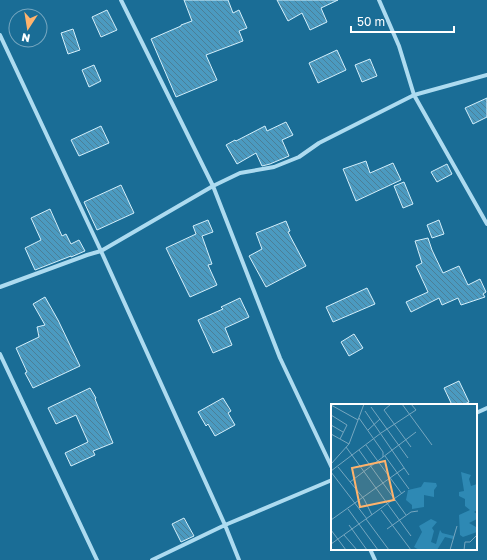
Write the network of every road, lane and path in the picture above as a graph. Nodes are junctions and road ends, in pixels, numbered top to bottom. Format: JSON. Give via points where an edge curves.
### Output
{"nodes":[{"id":1,"x":121,"y":0,"type":"edge"},
{"id":2,"x":379,"y":0,"type":"edge"},
{"id":3,"x":0,"y":35,"type":"edge"},
{"id":4,"x":487,"y":75,"type":"edge"},
{"id":5,"x":414,"y":95,"type":"junction"},
{"id":6,"x":213,"y":186,"type":"junction"},
{"id":7,"x":487,"y":224,"type":"edge"},
{"id":8,"x":101,"y":251,"type":"junction"},
{"id":9,"x":0,"y":288,"type":"edge"},
{"id":10,"x":0,"y":354,"type":"edge"},
{"id":11,"x":487,"y":408,"type":"edge"},
{"id":12,"x":477,"y":413,"type":"edge"},
{"id":13,"x":331,"y":466,"type":"edge"},
{"id":14,"x":331,"y":480,"type":"edge"},
{"id":15,"x":225,"y":525,"type":"junction"},
{"id":16,"x":370,"y":550,"type":"edge"},
{"id":17,"x":96,"y":560,"type":"edge"},
{"id":18,"x":152,"y":560,"type":"edge"},
{"id":19,"x":239,"y":560,"type":"edge"},
{"id":20,"x":375,"y":560,"type":"edge"}],
"edges":[{"from":1,"to":6,"type":"street"},
{"from":2,"to":5,"type":"street","via":[[399,46]]},
{"from":3,"to":8,"type":"street"},
{"from":4,"to":5,"type":"street"},
{"from":5,"to":6,"type":"street","via":[[320,143],[299,157],[274,167],[240,173]]},
{"from":5,"to":7,"type":"street"},
{"from":6,"to":8,"type":"street"},
{"from":6,"to":13,"type":"street","via":[[280,358]]},
{"from":8,"to":9,"type":"street"},
{"from":8,"to":15,"type":"street"},
{"from":10,"to":17,"type":"street"},
{"from":11,"to":12,"type":"street"},
{"from":14,"to":15,"type":"street"},
{"from":15,"to":18,"type":"street"},
{"from":15,"to":19,"type":"street"},
{"from":16,"to":20,"type":"street"}]}
